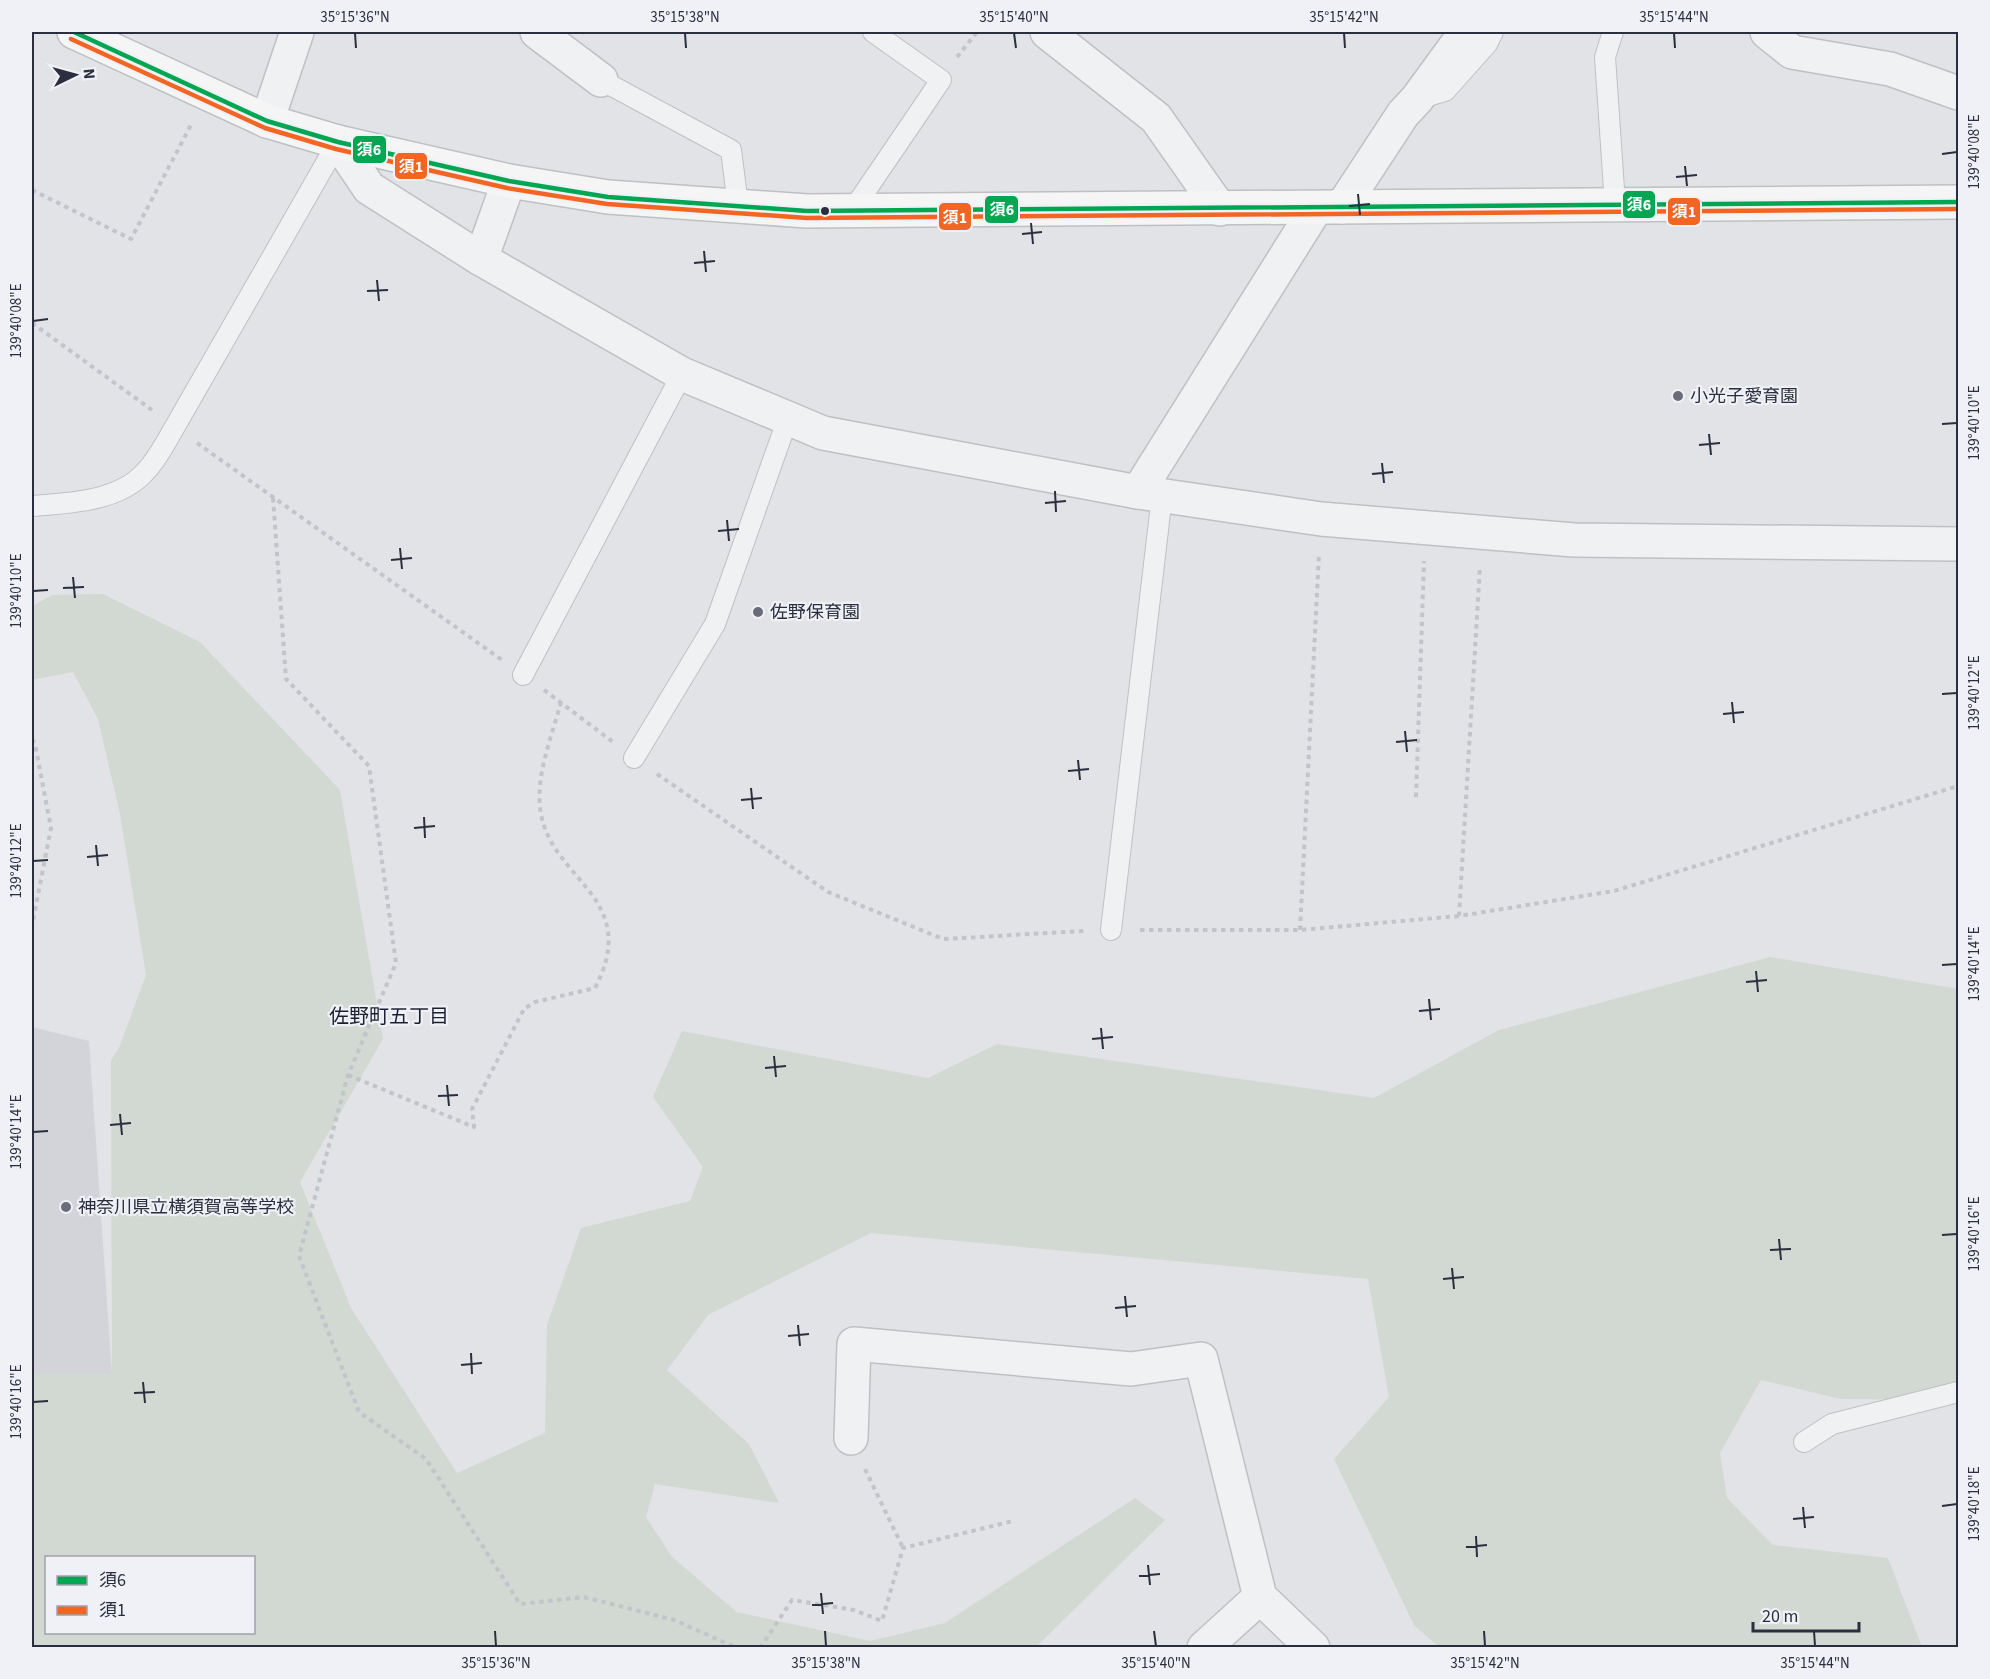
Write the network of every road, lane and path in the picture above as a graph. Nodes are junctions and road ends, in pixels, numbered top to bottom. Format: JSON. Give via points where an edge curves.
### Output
{"nodes":[{"id":1,"x":74,"y":32,"type":"edge"},
{"id":2,"x":297,"y":32,"type":"edge"},
{"id":3,"x":537,"y":32,"type":"edge"},
{"id":4,"x":873,"y":32,"type":"edge"},
{"id":5,"x":1047,"y":32,"type":"edge"},
{"id":6,"x":1466,"y":32,"type":"edge"},
{"id":7,"x":1493,"y":32,"type":"edge"},
{"id":8,"x":1613,"y":32,"type":"edge"},
{"id":9,"x":1767,"y":32,"type":"edge"},
{"id":10,"x":601,"y":80,"type":"joint"},
{"id":11,"x":207,"y":93,"type":"junction"},
{"id":12,"x":1959,"y":93,"type":"edge"},
{"id":13,"x":1417,"y":99,"type":"junction"},
{"id":14,"x":267,"y":121,"type":"junction"},
{"id":15,"x":338,"y":142,"type":"junction"},
{"id":16,"x":509,"y":181,"type":"junction"},
{"id":17,"x":32,"y":190,"type":"edge"},
{"id":18,"x":1959,"y":202,"type":"edge"},
{"id":19,"x":738,"y":204,"type":"junction"},
{"id":20,"x":1615,"y":204,"type":"junction"},
{"id":21,"x":1329,"y":208,"type":"junction"},
{"id":22,"x":1220,"y":209,"type":"junction"},
{"id":23,"x":852,"y":211,"type":"junction"},
{"id":24,"x":481,"y":259,"type":"junction"},
{"id":25,"x":32,"y":323,"type":"edge"},
{"id":26,"x":682,"y":374,"type":"junction"},
{"id":27,"x":788,"y":418,"type":"junction"},
{"id":28,"x":173,"y":426,"type":"junction"},
{"id":29,"x":1150,"y":494,"type":"junction"},
{"id":30,"x":273,"y":497,"type":"junction"},
{"id":31,"x":32,"y":506,"type":"edge"},
{"id":32,"x":1321,"y":519,"type":"junction"},
{"id":33,"x":1425,"y":527,"type":"junction"},
{"id":34,"x":1482,"y":532,"type":"junction"},
{"id":35,"x":1959,"y":544,"type":"edge"},
{"id":36,"x":523,"y":675,"type":"junction"},
{"id":37,"x":561,"y":702,"type":"junction"},
{"id":38,"x":32,"y":739,"type":"edge"},
{"id":39,"x":634,"y":758,"type":"junction"},
{"id":40,"x":1959,"y":786,"type":"edge"},
{"id":41,"x":1416,"y":797,"type":"dead end"},
{"id":42,"x":1459,"y":916,"type":"junction"},
{"id":43,"x":32,"y":926,"type":"edge"},
{"id":44,"x":1111,"y":930,"type":"junction"},
{"id":45,"x":1300,"y":930,"type":"junction"},
{"id":46,"x":348,"y":1075,"type":"junction"},
{"id":47,"x":1959,"y":1392,"type":"edge"},
{"id":48,"x":851,"y":1438,"type":"joint"},
{"id":49,"x":1804,"y":1442,"type":"dead end"},
{"id":50,"x":1013,"y":1521,"type":"dead end"},
{"id":51,"x":903,"y":1548,"type":"junction"},
{"id":52,"x":1260,"y":1597,"type":"junction"},
{"id":53,"x":737,"y":1647,"type":"edge"},
{"id":54,"x":760,"y":1647,"type":"edge"},
{"id":55,"x":1204,"y":1647,"type":"edge"},
{"id":56,"x":1313,"y":1647,"type":"edge"}],
"edges":[{"from":1,"to":11,"type":"main road"},
{"from":2,"to":14,"type":"street"},
{"from":3,"to":10,"type":"street"},
{"from":4,"to":23,"type":"lane","via":[[941,80]]},
{"from":5,"to":22,"type":"street","via":[[1156,118]]},
{"from":6,"to":13,"type":"street"},
{"from":7,"to":13,"type":"lane","via":[[1445,91]]},
{"from":8,"to":20,"type":"lane","via":[[1605,57]]},
{"from":9,"to":12,"type":"street","via":[[1792,52],[1890,69]]},
{"from":10,"to":19,"type":"lane","via":[[731,150]]},
{"from":11,"to":14,"type":"main road"},
{"from":11,"to":17,"type":"path","via":[[131,239]]},
{"from":13,"to":21,"type":"street"},
{"from":14,"to":15,"type":"main road"},
{"from":15,"to":16,"type":"main road"},
{"from":15,"to":24,"type":"street","via":[[369,188]]},
{"from":15,"to":28,"type":"lane"},
{"from":16,"to":19,"type":"main road","via":[[608,197]]},
{"from":16,"to":24,"type":"street"},
{"from":18,"to":20,"type":"main road"},
{"from":19,"to":23,"type":"main road"},
{"from":20,"to":21,"type":"main road"},
{"from":21,"to":22,"type":"main road"},
{"from":21,"to":29,"type":"street"},
{"from":22,"to":23,"type":"main road"},
{"from":24,"to":26,"type":"street"},
{"from":25,"to":28,"type":"path"},
{"from":26,"to":27,"type":"street"},
{"from":26,"to":36,"type":"lane"},
{"from":27,"to":29,"type":"street","via":[[823,433]]},
{"from":27,"to":39,"type":"lane","via":[[715,624]]},
{"from":28,"to":30,"type":"path"},
{"from":28,"to":31,"type":"lane","via":[[144,473],[120,489],[90,499]]},
{"from":29,"to":32,"type":"street"},
{"from":29,"to":44,"type":"lane"},
{"from":30,"to":36,"type":"path"},
{"from":30,"to":46,"type":"path","via":[[286,679],[369,766],[396,963]]},
{"from":32,"to":33,"type":"street"},
{"from":32,"to":45,"type":"path"},
{"from":33,"to":34,"type":"street"},
{"from":33,"to":41,"type":"path"},
{"from":34,"to":35,"type":"street","via":[[1574,540]]},
{"from":34,"to":42,"type":"path"},
{"from":36,"to":37,"type":"path"},
{"from":37,"to":39,"type":"path"},
{"from":37,"to":46,"type":"path","via":[[542,778],[540,812],[548,839],[593,893],[605,918],[605,968],[595,987],[536,1002],[524,1009],[472,1109],[474,1127]]},
{"from":38,"to":43,"type":"path","via":[[51,828]]},
{"from":39,"to":44,"type":"path","via":[[828,892],[944,939]]},
{"from":40,"to":42,"type":"path","via":[[1614,891]]},
{"from":42,"to":45,"type":"path"},
{"from":44,"to":45,"type":"path"},
{"from":46,"to":53,"type":"path","via":[[299,1256],[359,1412],[426,1459],[520,1604],[584,1597],[674,1620]]},
{"from":47,"to":49,"type":"lane","via":[[1832,1424]]},
{"from":48,"to":51,"type":"path"},
{"from":48,"to":52,"type":"street","via":[[854,1344],[1131,1369],[1201,1359]]},
{"from":50,"to":51,"type":"path"},
{"from":51,"to":54,"type":"path","via":[[882,1622],[854,1610],[792,1600]]},
{"from":52,"to":55,"type":"street"},
{"from":52,"to":56,"type":"street"}]}
